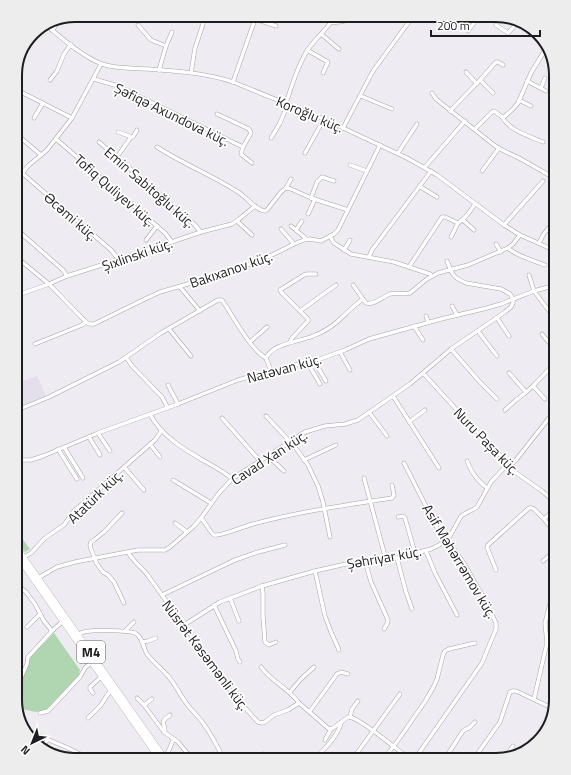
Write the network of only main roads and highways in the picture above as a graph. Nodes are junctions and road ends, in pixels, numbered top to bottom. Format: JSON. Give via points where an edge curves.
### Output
{"nodes":[{"id":1,"x":22,"y":561,"type":"edge"},
{"id":2,"x":22,"y":563,"type":"edge"},
{"id":3,"x":159,"y":753,"type":"edge"},
{"id":4,"x":160,"y":753,"type":"edge"}],
"edges":[{"from":1,"to":4,"type":"highway","number":"M4","via":[[38,578]]},
{"from":2,"to":3,"type":"highway","number":"M4"}]}
